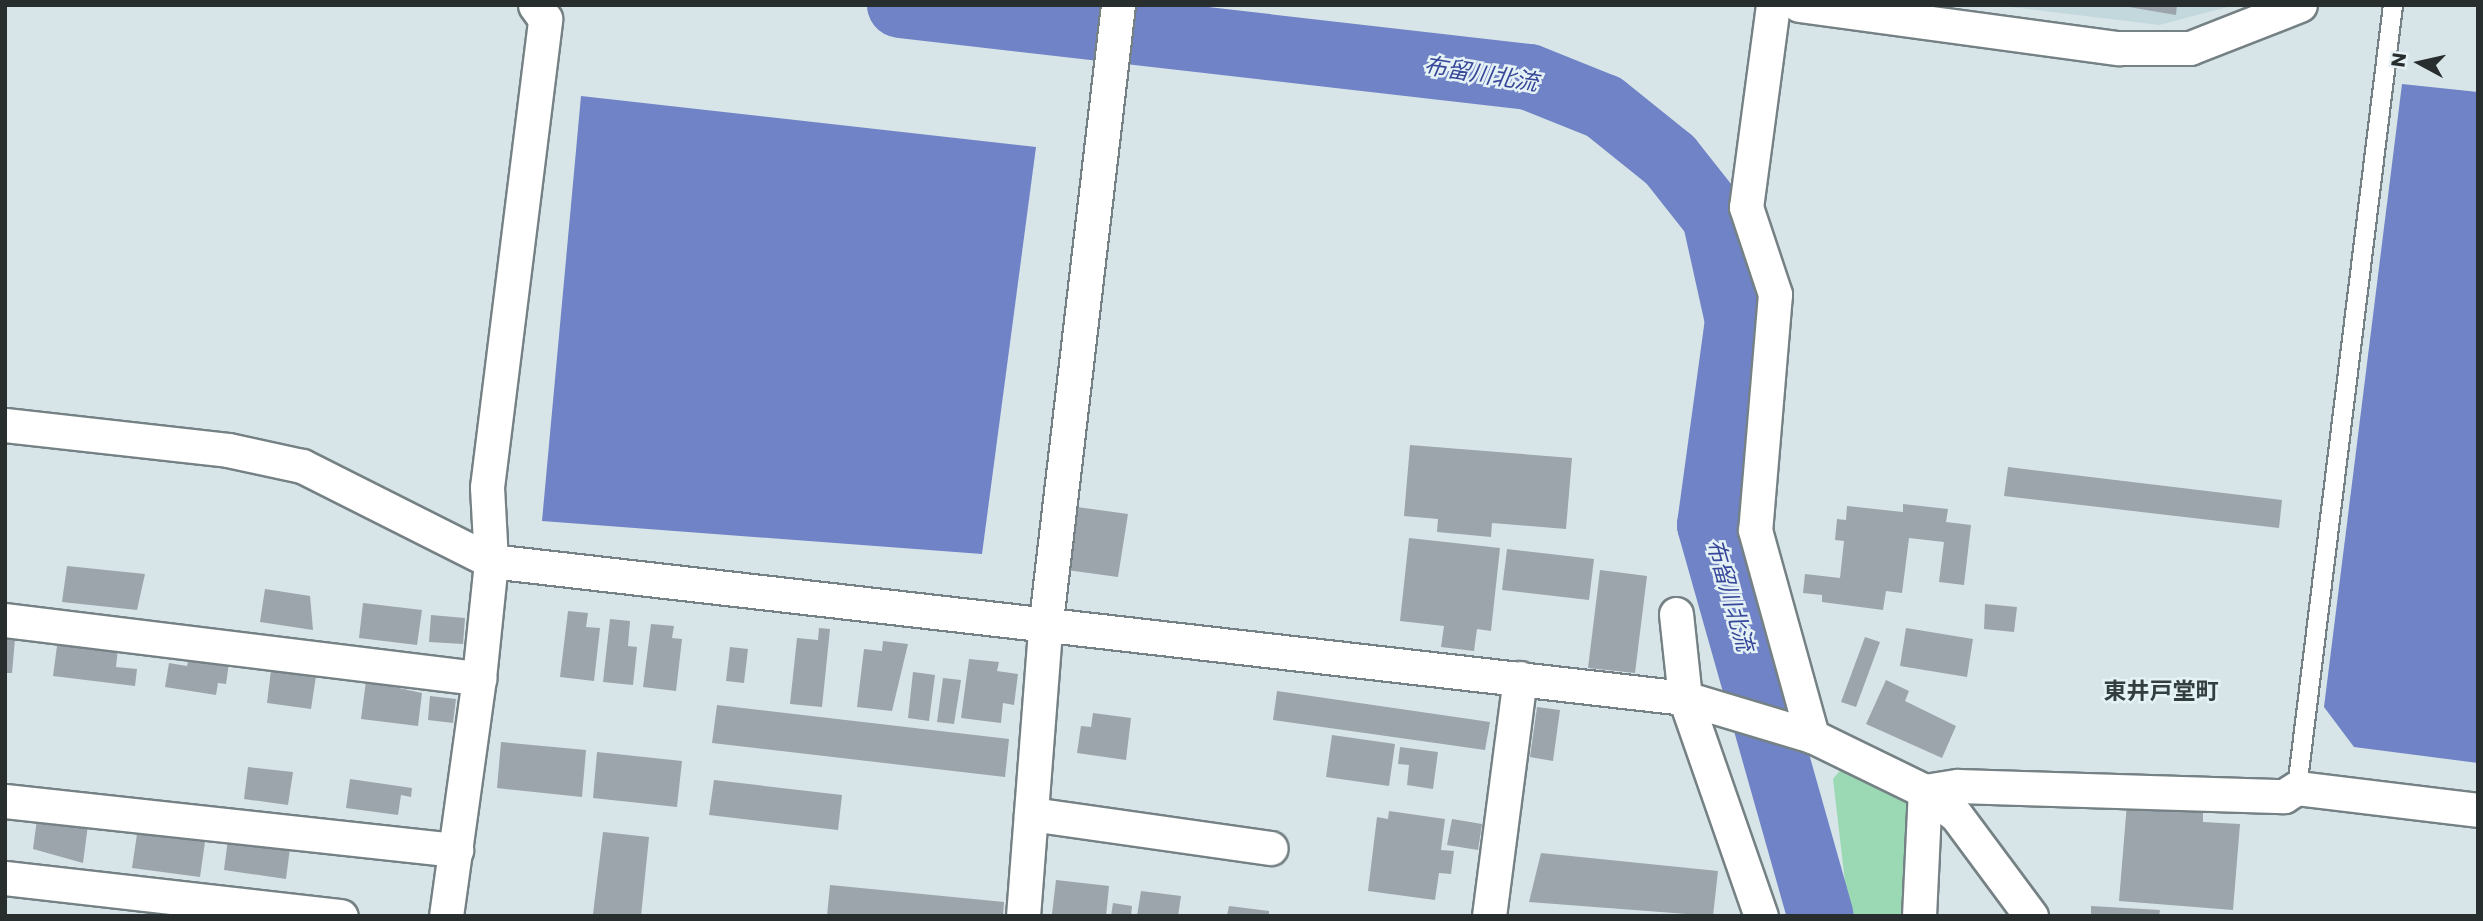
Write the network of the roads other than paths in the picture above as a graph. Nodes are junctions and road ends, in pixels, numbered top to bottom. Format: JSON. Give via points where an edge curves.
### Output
{"nodes":[{"id":1,"x":1118,"y":5,"type":"edge"},
{"id":2,"x":1773,"y":5,"type":"edge"},
{"id":3,"x":1799,"y":5,"type":"edge"},
{"id":4,"x":2300,"y":5,"type":"edge"},
{"id":5,"x":2393,"y":5,"type":"edge"},
{"id":6,"x":535,"y":7,"type":"edge"},
{"id":7,"x":5,"y":425,"type":"edge"},
{"id":8,"x":491,"y":561,"type":"junction"},
{"id":9,"x":1676,"y":614,"type":"dead end"},
{"id":10,"x":5,"y":620,"type":"edge"},
{"id":11,"x":1045,"y":629,"type":"junction"},
{"id":12,"x":479,"y":678,"type":"junction"},
{"id":13,"x":1520,"y":678,"type":"junction"},
{"id":14,"x":1685,"y":698,"type":"junction"},
{"id":15,"x":1803,"y":734,"type":"junction"},
{"id":16,"x":2297,"y":788,"type":"junction"},
{"id":17,"x":1925,"y":791,"type":"junction"},
{"id":18,"x":5,"y":801,"type":"edge"},
{"id":19,"x":2478,"y":810,"type":"edge"},
{"id":20,"x":1031,"y":814,"type":"junction"},
{"id":21,"x":1271,"y":848,"type":"dead end"},
{"id":22,"x":456,"y":850,"type":"junction"},
{"id":23,"x":5,"y":878,"type":"edge"},
{"id":24,"x":341,"y":916,"type":"edge"},
{"id":25,"x":446,"y":916,"type":"edge"},
{"id":26,"x":1023,"y":916,"type":"edge"},
{"id":27,"x":1489,"y":916,"type":"edge"},
{"id":28,"x":1761,"y":916,"type":"edge"},
{"id":29,"x":1919,"y":916,"type":"edge"},
{"id":30,"x":2031,"y":916,"type":"edge"}],
"edges":[{"from":1,"to":11,"type":"street"},
{"from":2,"to":15,"type":"street","via":[[1746,207],[1775,294],[1755,530]]},
{"from":3,"to":4,"type":"street","via":[[2119,48],[2190,48]]},
{"from":5,"to":16,"type":"lane"},
{"from":6,"to":8,"type":"street","via":[[545,19],[487,487]]},
{"from":7,"to":8,"type":"street","via":[[228,450],[302,466]]},
{"from":8,"to":11,"type":"street"},
{"from":8,"to":12,"type":"street"},
{"from":9,"to":14,"type":"street"},
{"from":10,"to":12,"type":"street"},
{"from":11,"to":13,"type":"street"},
{"from":11,"to":20,"type":"street"},
{"from":12,"to":22,"type":"street"},
{"from":13,"to":14,"type":"street"},
{"from":13,"to":27,"type":"street"},
{"from":14,"to":15,"type":"street","via":[[1717,712]]},
{"from":14,"to":28,"type":"street"},
{"from":15,"to":17,"type":"street"},
{"from":16,"to":17,"type":"street","via":[[2284,796],[1958,786]]},
{"from":16,"to":19,"type":"street"},
{"from":17,"to":29,"type":"street"},
{"from":17,"to":30,"type":"street","via":[[1956,815]]},
{"from":18,"to":22,"type":"street"},
{"from":20,"to":21,"type":"street"},
{"from":20,"to":26,"type":"street"},
{"from":22,"to":25,"type":"street"},
{"from":23,"to":24,"type":"street"}]}
